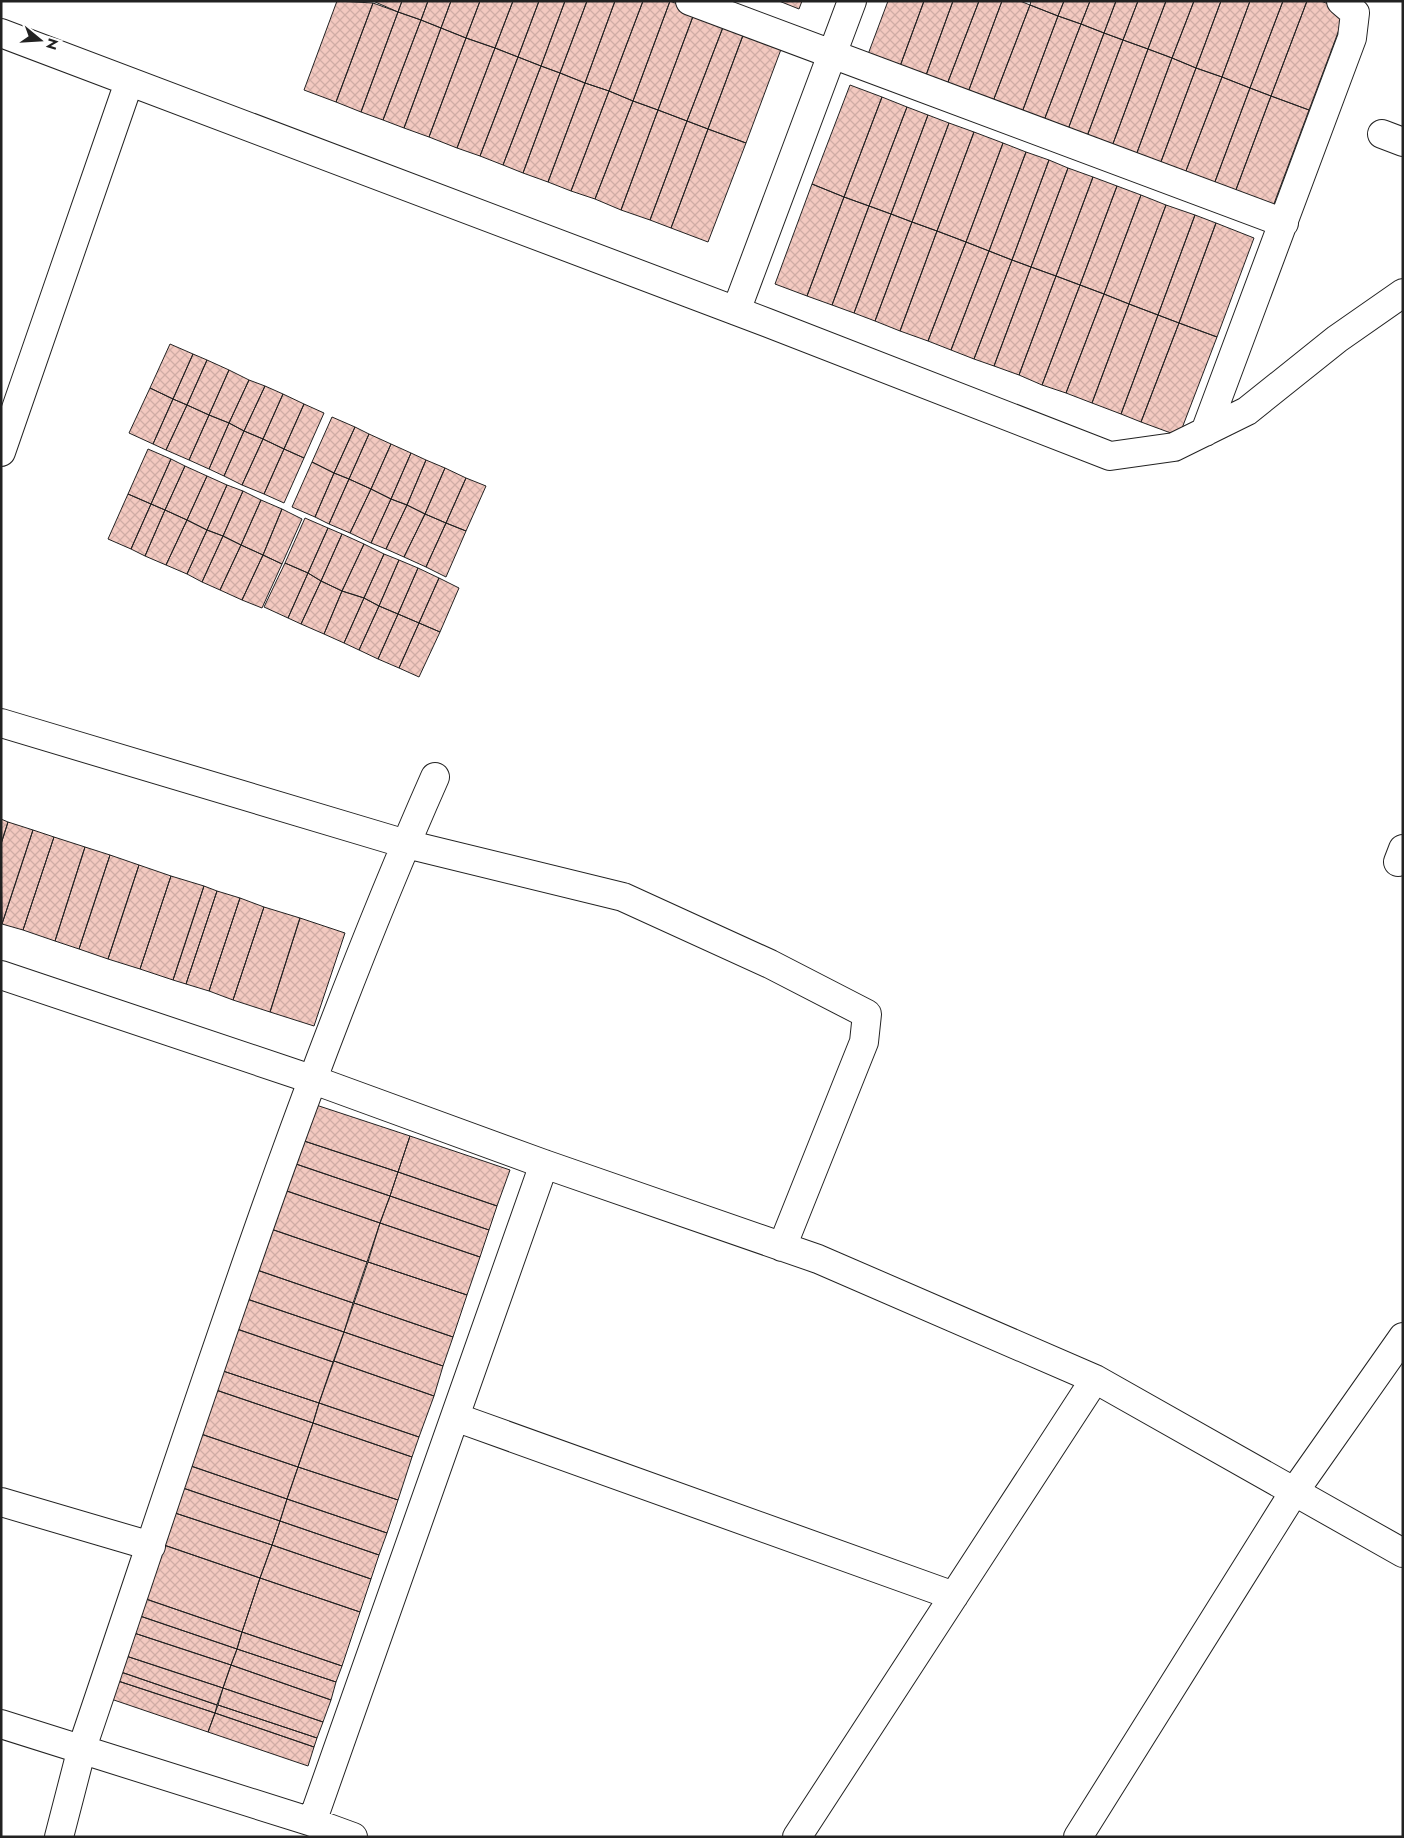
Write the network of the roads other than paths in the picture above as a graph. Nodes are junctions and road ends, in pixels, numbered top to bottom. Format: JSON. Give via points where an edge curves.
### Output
{"nodes":[{"id":1,"x":690,"y":1,"type":"edge"},
{"id":2,"x":852,"y":1,"type":"edge"},
{"id":3,"x":1341,"y":1,"type":"edge"},
{"id":4,"x":1,"y":33,"type":"edge"},
{"id":5,"x":832,"y":55,"type":"junction"},
{"id":6,"x":129,"y":82,"type":"junction"},
{"id":7,"x":1284,"y":223,"type":"junction"},
{"id":8,"x":1403,"y":293,"type":"edge"},
{"id":9,"x":736,"y":311,"type":"junction"},
{"id":10,"x":1205,"y":432,"type":"junction"},
{"id":11,"x":1,"y":452,"type":"edge"},
{"id":12,"x":1,"y":723,"type":"edge"},
{"id":13,"x":435,"y":778,"type":"dead end"},
{"id":14,"x":406,"y":844,"type":"junction"},
{"id":15,"x":1,"y":975,"type":"edge"},
{"id":16,"x":311,"y":1079,"type":"junction"},
{"id":17,"x":544,"y":1164,"type":"junction"},
{"id":18,"x":782,"y":1247,"type":"junction"},
{"id":19,"x":1403,"y":1336,"type":"edge"},
{"id":20,"x":1095,"y":1379,"type":"junction"},
{"id":21,"x":455,"y":1417,"type":"junction"},
{"id":22,"x":1294,"y":1492,"type":"junction"},
{"id":23,"x":1,"y":1502,"type":"edge"},
{"id":24,"x":151,"y":1546,"type":"junction"},
{"id":25,"x":1403,"y":1553,"type":"edge"},
{"id":26,"x":954,"y":1596,"type":"junction"},
{"id":27,"x":1,"y":1724,"type":"edge"},
{"id":28,"x":82,"y":1748,"type":"junction"},
{"id":29,"x":312,"y":1822,"type":"junction"},
{"id":30,"x":59,"y":1837,"type":"edge"},
{"id":31,"x":353,"y":1837,"type":"edge"},
{"id":32,"x":797,"y":1837,"type":"edge"},
{"id":33,"x":1078,"y":1837,"type":"edge"}],
"edges":[{"from":1,"to":5,"type":"street"},
{"from":2,"to":5,"type":"street"},
{"from":3,"to":7,"type":"street","via":[[1355,13],[1352,38]]},
{"from":4,"to":6,"type":"street"},
{"from":5,"to":7,"type":"street"},
{"from":5,"to":9,"type":"street"},
{"from":6,"to":9,"type":"street"},
{"from":6,"to":11,"type":"street"},
{"from":7,"to":10,"type":"street"},
{"from":8,"to":10,"type":"street","via":[[1337,339],[1247,411]]},
{"from":9,"to":10,"type":"street","via":[[1110,456],[1174,447]]},
{"from":12,"to":14,"type":"street"},
{"from":13,"to":14,"type":"street"},
{"from":14,"to":16,"type":"street"},
{"from":14,"to":18,"type":"street","via":[[623,897],[770,964],[867,1014],[864,1042]]},
{"from":15,"to":16,"type":"street"},
{"from":16,"to":17,"type":"street"},
{"from":16,"to":24,"type":"street"},
{"from":17,"to":18,"type":"street"},
{"from":17,"to":21,"type":"street"},
{"from":18,"to":20,"type":"street","via":[[818,1259]]},
{"from":19,"to":22,"type":"street"},
{"from":20,"to":22,"type":"street"},
{"from":20,"to":26,"type":"street"},
{"from":21,"to":26,"type":"street"},
{"from":21,"to":29,"type":"street"},
{"from":22,"to":25,"type":"street"},
{"from":22,"to":33,"type":"street"},
{"from":23,"to":24,"type":"street"},
{"from":24,"to":28,"type":"street"},
{"from":26,"to":32,"type":"street"},
{"from":27,"to":28,"type":"street"},
{"from":28,"to":29,"type":"street"},
{"from":28,"to":30,"type":"street"},
{"from":29,"to":31,"type":"street"}]}
